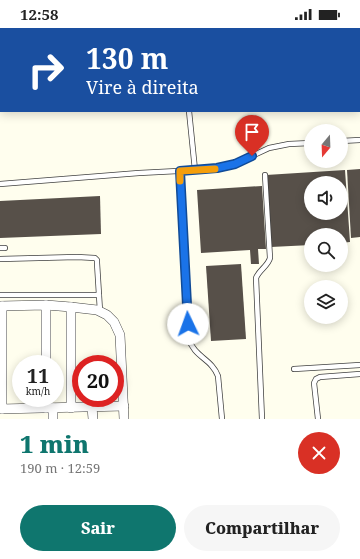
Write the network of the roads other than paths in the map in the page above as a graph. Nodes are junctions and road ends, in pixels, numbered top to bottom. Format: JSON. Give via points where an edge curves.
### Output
{"nodes":[{"id":1,"x":189,"y":112,"type":"edge"},
{"id":2,"x":360,"y":140,"type":"edge"},
{"id":3,"x":348,"y":141,"type":"edge"},
{"id":4,"x":304,"y":143,"type":"edge"},
{"id":5,"x":195,"y":170,"type":"junction"},
{"id":6,"x":180,"y":171,"type":"junction"},
{"id":7,"x":266,"y":175,"type":"dead end"},
{"id":8,"x":0,"y":184,"type":"edge"},
{"id":9,"x":0,"y":259,"type":"edge"},
{"id":10,"x":0,"y":295,"type":"edge"},
{"id":11,"x":99,"y":295,"type":"junction"},
{"id":12,"x":46,"y":305,"type":"junction"},
{"id":13,"x":1,"y":306,"type":"edge"},
{"id":14,"x":71,"y":307,"type":"junction"},
{"id":15,"x":100,"y":311,"type":"junction"},
{"id":16,"x":46,"y":355,"type":"edge"},
{"id":17,"x":121,"y":355,"type":"edge"},
{"id":18,"x":360,"y":365,"type":"edge"},
{"id":19,"x":294,"y":369,"type":"dead end"},
{"id":20,"x":360,"y":374,"type":"edge"},
{"id":21,"x":108,"y":407,"type":"edge"},
{"id":22,"x":124,"y":407,"type":"edge"},
{"id":23,"x":50,"y":408,"type":"junction"},
{"id":24,"x":71,"y":408,"type":"junction"},
{"id":25,"x":92,"y":408,"type":"junction"},
{"id":26,"x":1,"y":409,"type":"edge"},
{"id":27,"x":13,"y":409,"type":"junction"},
{"id":28,"x":13,"y":419,"type":"edge"},
{"id":29,"x":53,"y":419,"type":"edge"},
{"id":30,"x":93,"y":419,"type":"edge"},
{"id":31,"x":124,"y":419,"type":"edge"},
{"id":32,"x":222,"y":419,"type":"edge"},
{"id":33,"x":262,"y":419,"type":"edge"},
{"id":34,"x":318,"y":419,"type":"edge"}],
"edges":[{"from":1,"to":5,"type":"lane"},
{"from":2,"to":3,"type":"lane"},
{"from":4,"to":5,"type":"lane","via":[[269,148],[235,164]]},
{"from":5,"to":6,"type":"lane"},
{"from":6,"to":8,"type":"lane"},
{"from":6,"to":32,"type":"lane","via":[[189,339],[193,350],[216,370]]},
{"from":7,"to":33,"type":"lane","via":[[270,258],[269,263],[256,278]]},
{"from":9,"to":11,"type":"lane","via":[[95,258]]},
{"from":10,"to":11,"type":"lane"},
{"from":11,"to":15,"type":"lane"},
{"from":12,"to":13,"type":"street"},
{"from":12,"to":14,"type":"street"},
{"from":12,"to":16,"type":"street"},
{"from":13,"to":26,"type":"street"},
{"from":14,"to":15,"type":"street"},
{"from":14,"to":24,"type":"street"},
{"from":15,"to":17,"type":"street","via":[[114,322],[120,335]]},
{"from":18,"to":19,"type":"lane"},
{"from":20,"to":34,"type":"lane","via":[[316,378],[314,384]]},
{"from":21,"to":25,"type":"street"},
{"from":22,"to":31,"type":"street"},
{"from":23,"to":24,"type":"street"},
{"from":23,"to":27,"type":"street"},
{"from":23,"to":29,"type":"street"},
{"from":24,"to":25,"type":"street"},
{"from":25,"to":30,"type":"street"},
{"from":26,"to":27,"type":"street"},
{"from":27,"to":28,"type":"street"}]}
